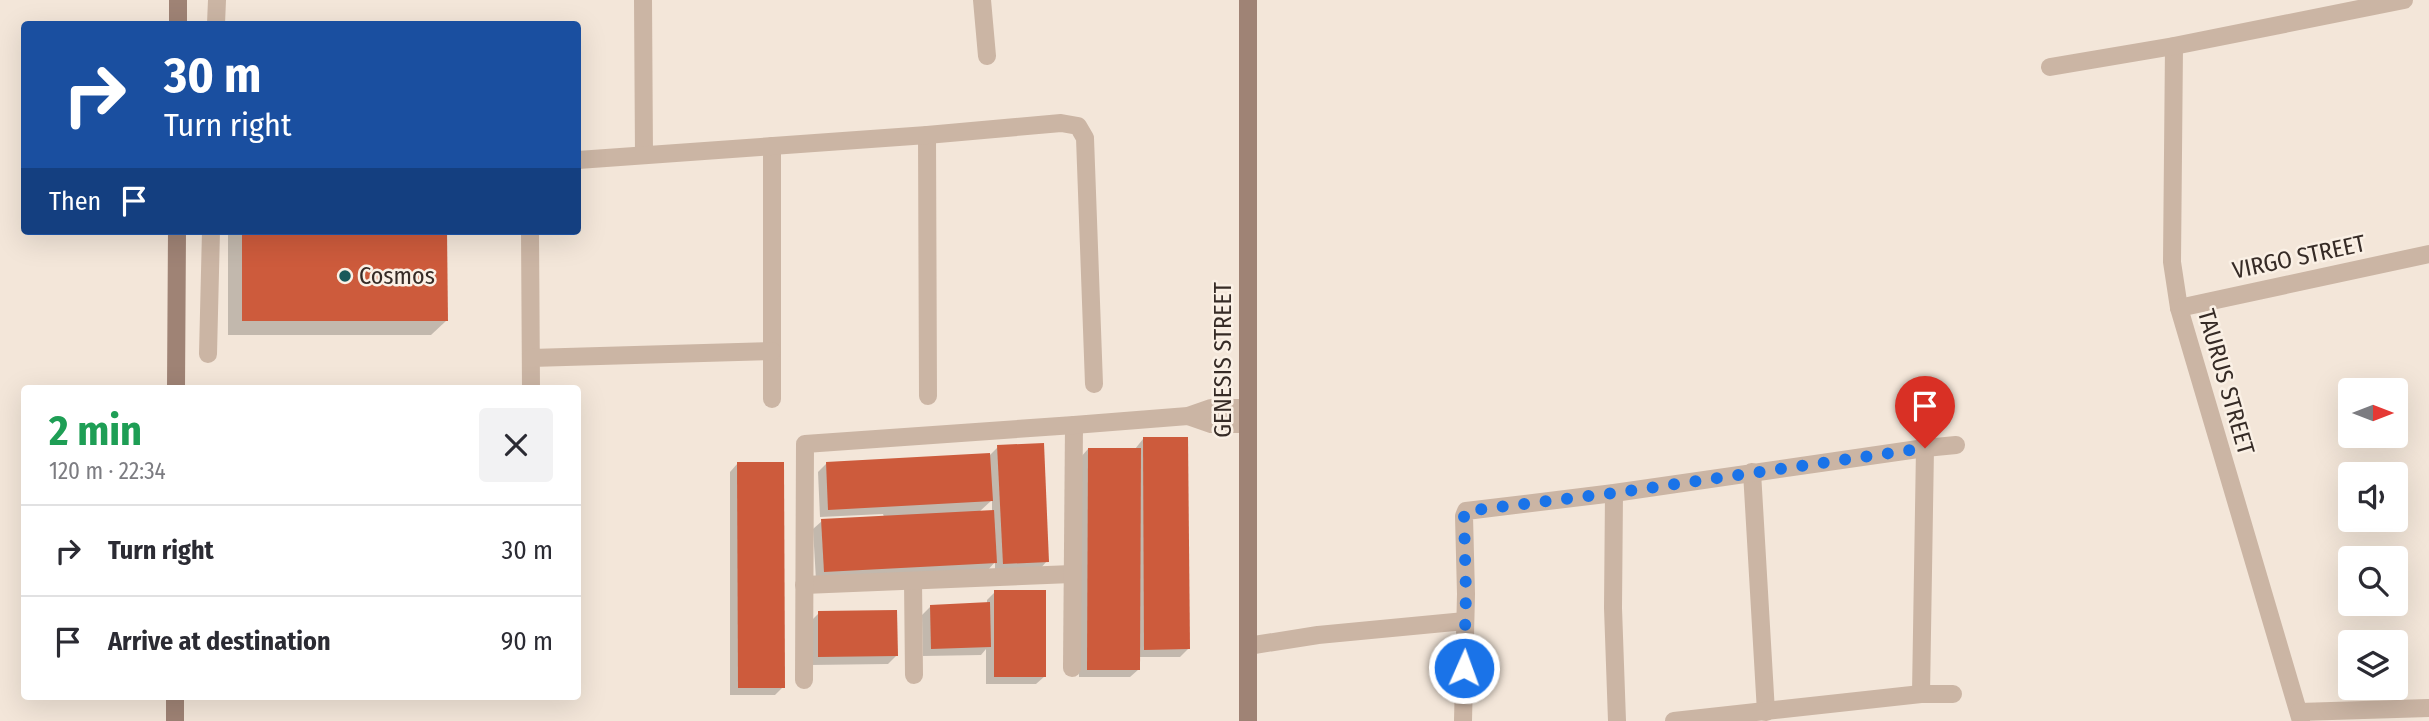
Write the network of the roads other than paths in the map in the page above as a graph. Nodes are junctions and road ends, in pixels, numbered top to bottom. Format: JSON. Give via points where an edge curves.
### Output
{"nodes":[{"id":1,"x":178,"y":0,"type":"edge"},
{"id":2,"x":217,"y":0,"type":"edge"},
{"id":3,"x":643,"y":0,"type":"edge"},
{"id":4,"x":982,"y":0,"type":"edge"},
{"id":5,"x":1248,"y":0,"type":"edge"},
{"id":6,"x":2404,"y":0,"type":"edge"},
{"id":7,"x":178,"y":21,"type":"edge"},
{"id":8,"x":216,"y":21,"type":"edge"},
{"id":9,"x":2174,"y":46,"type":"junction"},
{"id":10,"x":987,"y":56,"type":"dead end"},
{"id":11,"x":2050,"y":67,"type":"dead end"},
{"id":12,"x":928,"y":135,"type":"junction"},
{"id":13,"x":772,"y":146,"type":"junction"},
{"id":14,"x":644,"y":155,"type":"junction"},
{"id":15,"x":581,"y":160,"type":"edge"},
{"id":16,"x":177,"y":235,"type":"edge"},
{"id":17,"x":211,"y":235,"type":"edge"},
{"id":18,"x":530,"y":235,"type":"edge"},
{"id":19,"x":2429,"y":254,"type":"edge"},
{"id":20,"x":2179,"y":308,"type":"junction"},
{"id":21,"x":772,"y":351,"type":"junction"},
{"id":22,"x":208,"y":354,"type":"dead end"},
{"id":23,"x":531,"y":358,"type":"junction"},
{"id":24,"x":1094,"y":384,"type":"dead end"},
{"id":25,"x":176,"y":385,"type":"edge"},
{"id":26,"x":531,"y":385,"type":"edge"},
{"id":27,"x":928,"y":396,"type":"dead end"},
{"id":28,"x":772,"y":399,"type":"dead end"},
{"id":29,"x":1248,"y":416,"type":"junction"},
{"id":30,"x":1074,"y":425,"type":"junction"},
{"id":31,"x":1956,"y":446,"type":"dead end"},
{"id":32,"x":1925,"y":448,"type":"junction"},
{"id":33,"x":1752,"y":472,"type":"junction"},
{"id":34,"x":1614,"y":493,"type":"junction"},
{"id":35,"x":1072,"y":574,"type":"junction"},
{"id":36,"x":913,"y":581,"type":"junction"},
{"id":37,"x":804,"y":585,"type":"junction"},
{"id":38,"x":1465,"y":621,"type":"junction"},
{"id":39,"x":1248,"y":646,"type":"junction"},
{"id":40,"x":1072,"y":668,"type":"dead end"},
{"id":41,"x":914,"y":676,"type":"dead end"},
{"id":42,"x":804,"y":680,"type":"dead end"},
{"id":43,"x":1921,"y":694,"type":"junction"},
{"id":44,"x":1953,"y":694,"type":"dead end"},
{"id":45,"x":175,"y":700,"type":"edge"},
{"id":46,"x":2429,"y":708,"type":"edge"},
{"id":47,"x":1766,"y":712,"type":"junction"},
{"id":48,"x":2300,"y":717,"type":"edge"},
{"id":49,"x":175,"y":721,"type":"edge"},
{"id":50,"x":1248,"y":721,"type":"edge"},
{"id":51,"x":1463,"y":721,"type":"edge"},
{"id":52,"x":1617,"y":721,"type":"edge"},
{"id":53,"x":1674,"y":721,"type":"edge"}],
"edges":[{"from":1,"to":7,"type":"street"},
{"from":2,"to":8,"type":"street"},
{"from":3,"to":14,"type":"street"},
{"from":4,"to":10,"type":"street"},
{"from":5,"to":29,"type":"street","name":"GENESIS STREET"},
{"from":6,"to":9,"type":"street"},
{"from":9,"to":11,"type":"street"},
{"from":9,"to":20,"type":"street","name":"TAURUS STREET","via":[[2172,262]]},
{"from":12,"to":13,"type":"street"},
{"from":12,"to":24,"type":"street","via":[[1061,123],[1078,127],[1085,138]]},
{"from":12,"to":27,"type":"street"},
{"from":13,"to":14,"type":"street"},
{"from":13,"to":21,"type":"street"},
{"from":14,"to":15,"type":"street"},
{"from":16,"to":25,"type":"street"},
{"from":17,"to":22,"type":"street"},
{"from":18,"to":23,"type":"street"},
{"from":19,"to":20,"type":"street","name":"VIRGO STREET"},
{"from":20,"to":48,"type":"street","name":"TAURUS STREET"},
{"from":21,"to":23,"type":"street"},
{"from":21,"to":28,"type":"street"},
{"from":23,"to":26,"type":"street"},
{"from":29,"to":30,"type":"street","via":[[1211,408],[1188,416]]},
{"from":29,"to":39,"type":"street","name":"GENESIS STREET"},
{"from":30,"to":35,"type":"street"},
{"from":30,"to":37,"type":"street","via":[[805,444]]},
{"from":31,"to":32,"type":"street"},
{"from":32,"to":33,"type":"street"},
{"from":32,"to":43,"type":"street"},
{"from":33,"to":34,"type":"street"},
{"from":33,"to":47,"type":"street"},
{"from":34,"to":38,"type":"street","via":[[1466,511]]},
{"from":34,"to":52,"type":"street"},
{"from":35,"to":36,"type":"street"},
{"from":35,"to":40,"type":"street"},
{"from":36,"to":37,"type":"street"},
{"from":36,"to":41,"type":"street"},
{"from":37,"to":42,"type":"street"},
{"from":38,"to":39,"type":"street"},
{"from":38,"to":51,"type":"street"},
{"from":39,"to":50,"type":"street","name":"GENESIS STREET"},
{"from":43,"to":44,"type":"street"},
{"from":43,"to":47,"type":"street"},
{"from":45,"to":49,"type":"street"},
{"from":46,"to":48,"type":"street"},
{"from":47,"to":53,"type":"street"}]}
